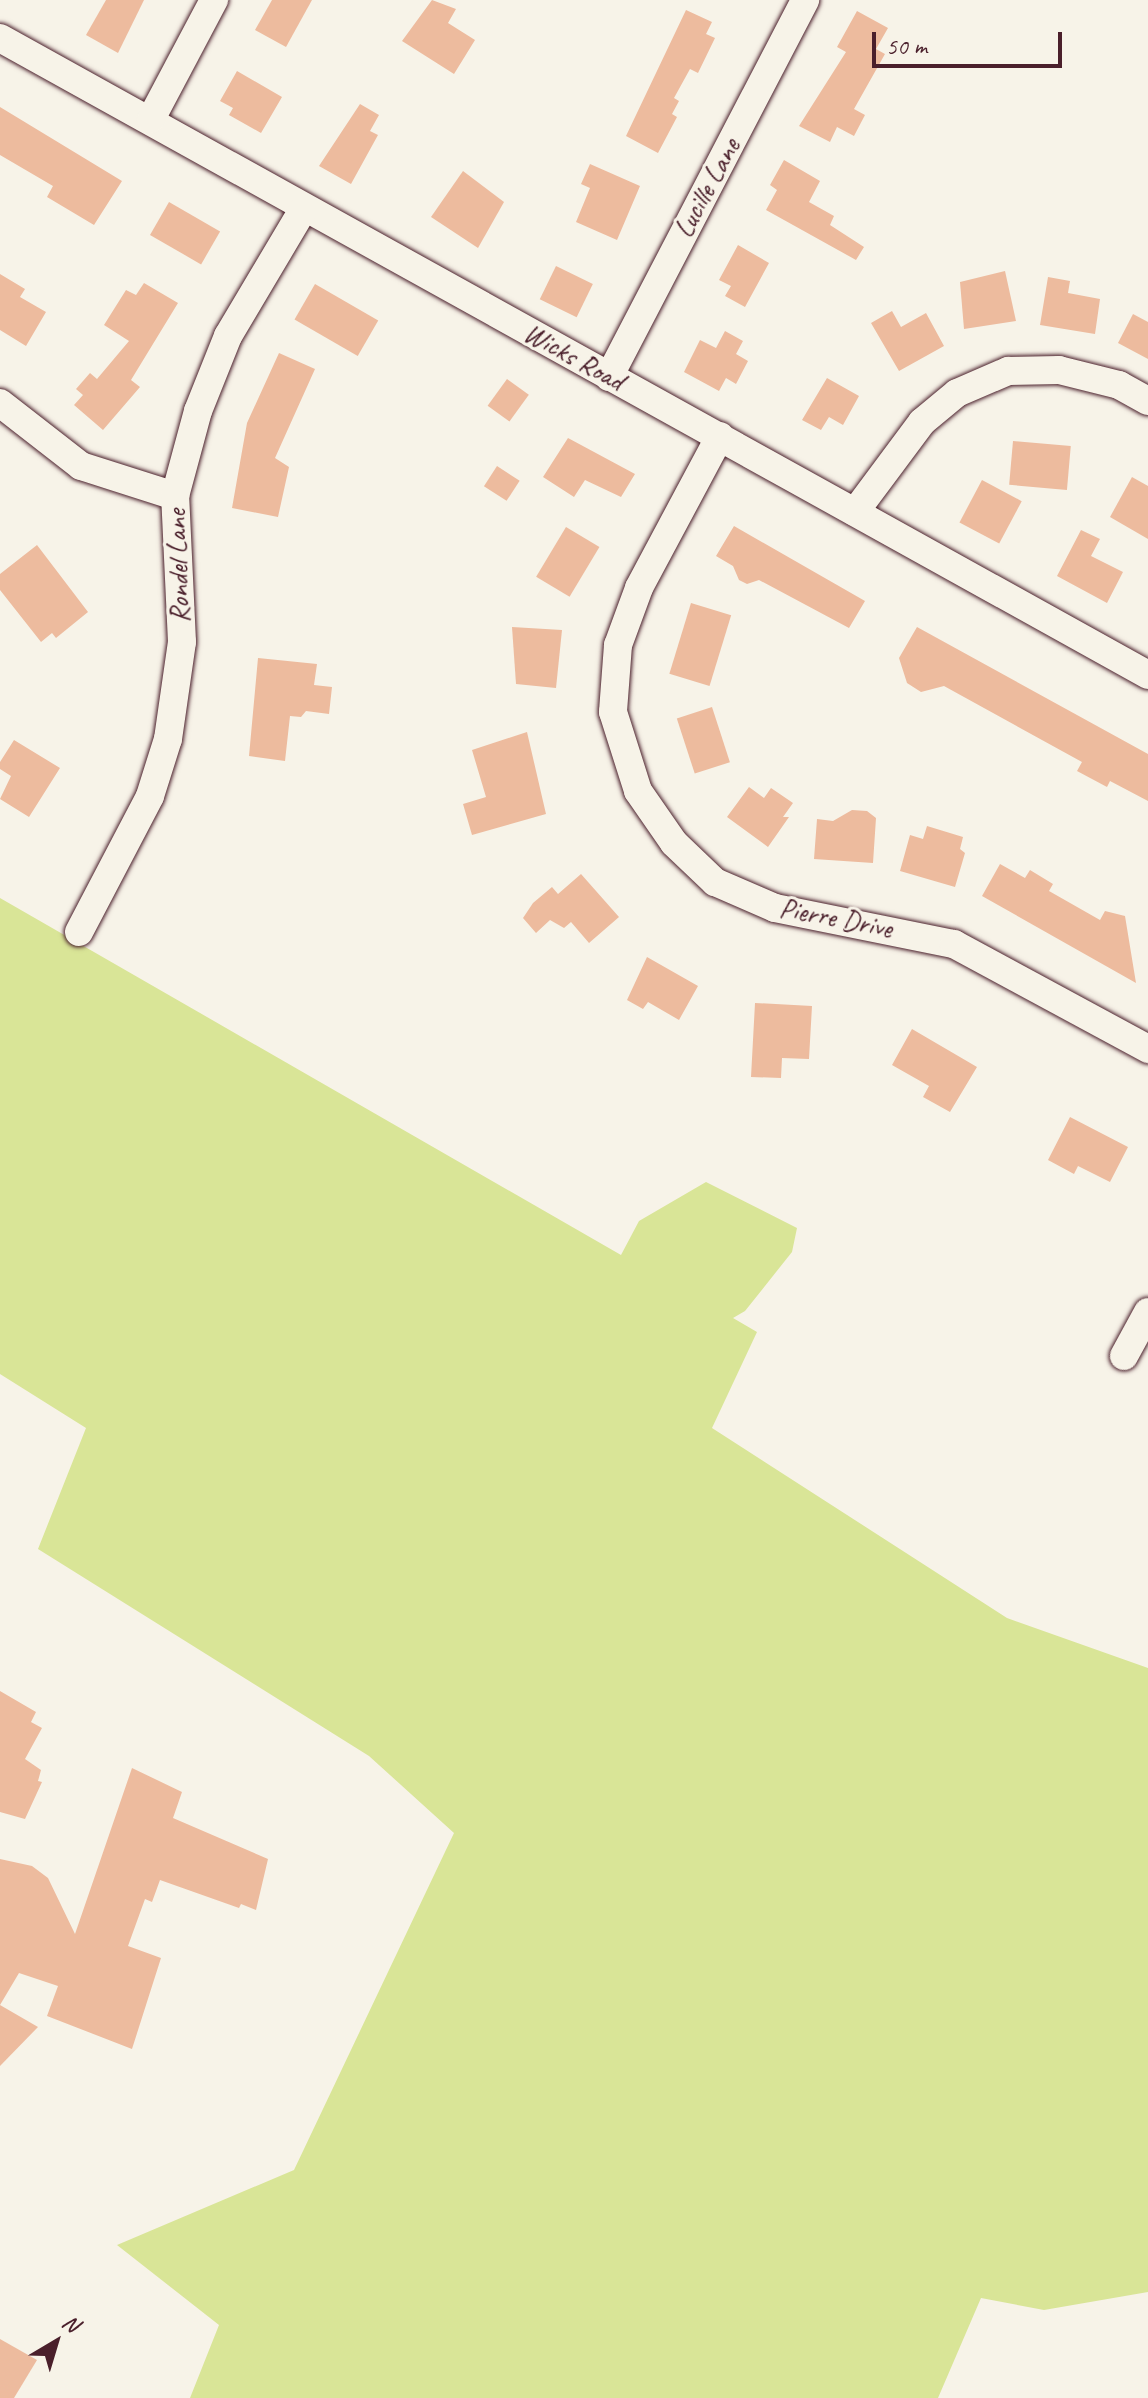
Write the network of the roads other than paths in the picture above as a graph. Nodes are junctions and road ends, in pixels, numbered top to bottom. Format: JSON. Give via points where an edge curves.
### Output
{"nodes":[{"id":1,"x":214,"y":0,"type":"edge"},
{"id":2,"x":805,"y":0,"type":"edge"},
{"id":3,"x":0,"y":38,"type":"edge"},
{"id":4,"x":151,"y":119,"type":"junction"},
{"id":5,"x":304,"y":208,"type":"junction"},
{"id":6,"x":609,"y":377,"type":"junction"},
{"id":7,"x":1148,"y":401,"type":"edge"},
{"id":8,"x":0,"y":403,"type":"edge"},
{"id":9,"x":720,"y":436,"type":"junction"},
{"id":10,"x":175,"y":496,"type":"junction"},
{"id":11,"x":855,"y":512,"type":"junction"},
{"id":12,"x":1148,"y":675,"type":"edge"},
{"id":13,"x":79,"y":932,"type":"dead end"},
{"id":14,"x":1148,"y":1049,"type":"edge"},
{"id":15,"x":1148,"y":1312,"type":"edge"},
{"id":16,"x":1124,"y":1356,"type":"dead end"}],
"edges":[{"from":1,"to":4,"type":"street"},
{"from":2,"to":6,"type":"street","name":"Lucille Lane"},
{"from":3,"to":4,"type":"street","name":"Wicks Road"},
{"from":4,"to":5,"type":"street","name":"Wicks Road"},
{"from":5,"to":6,"type":"street","name":"Wicks Road"},
{"from":5,"to":10,"type":"street","name":"Rondel Lane","via":[[228,336],[198,411]]},
{"from":6,"to":9,"type":"street","name":"Wicks Road"},
{"from":7,"to":11,"type":"street","via":[[1119,385],[1059,370],[1008,371],[957,393],[922,422]]},
{"from":8,"to":10,"type":"street","via":[[81,466]]},
{"from":9,"to":11,"type":"street","name":"Wicks Road"},
{"from":9,"to":14,"type":"street","name":"Pierre Drive","via":[[639,588],[618,645],[613,712],[638,791],[665,830],[715,882],[775,908],[954,944]]},
{"from":10,"to":13,"type":"street","name":"Rondel Lane","via":[[182,642],[168,739],[145,808]]},
{"from":11,"to":12,"type":"street","name":"Wicks Road"},
{"from":15,"to":16,"type":"street"}]}
